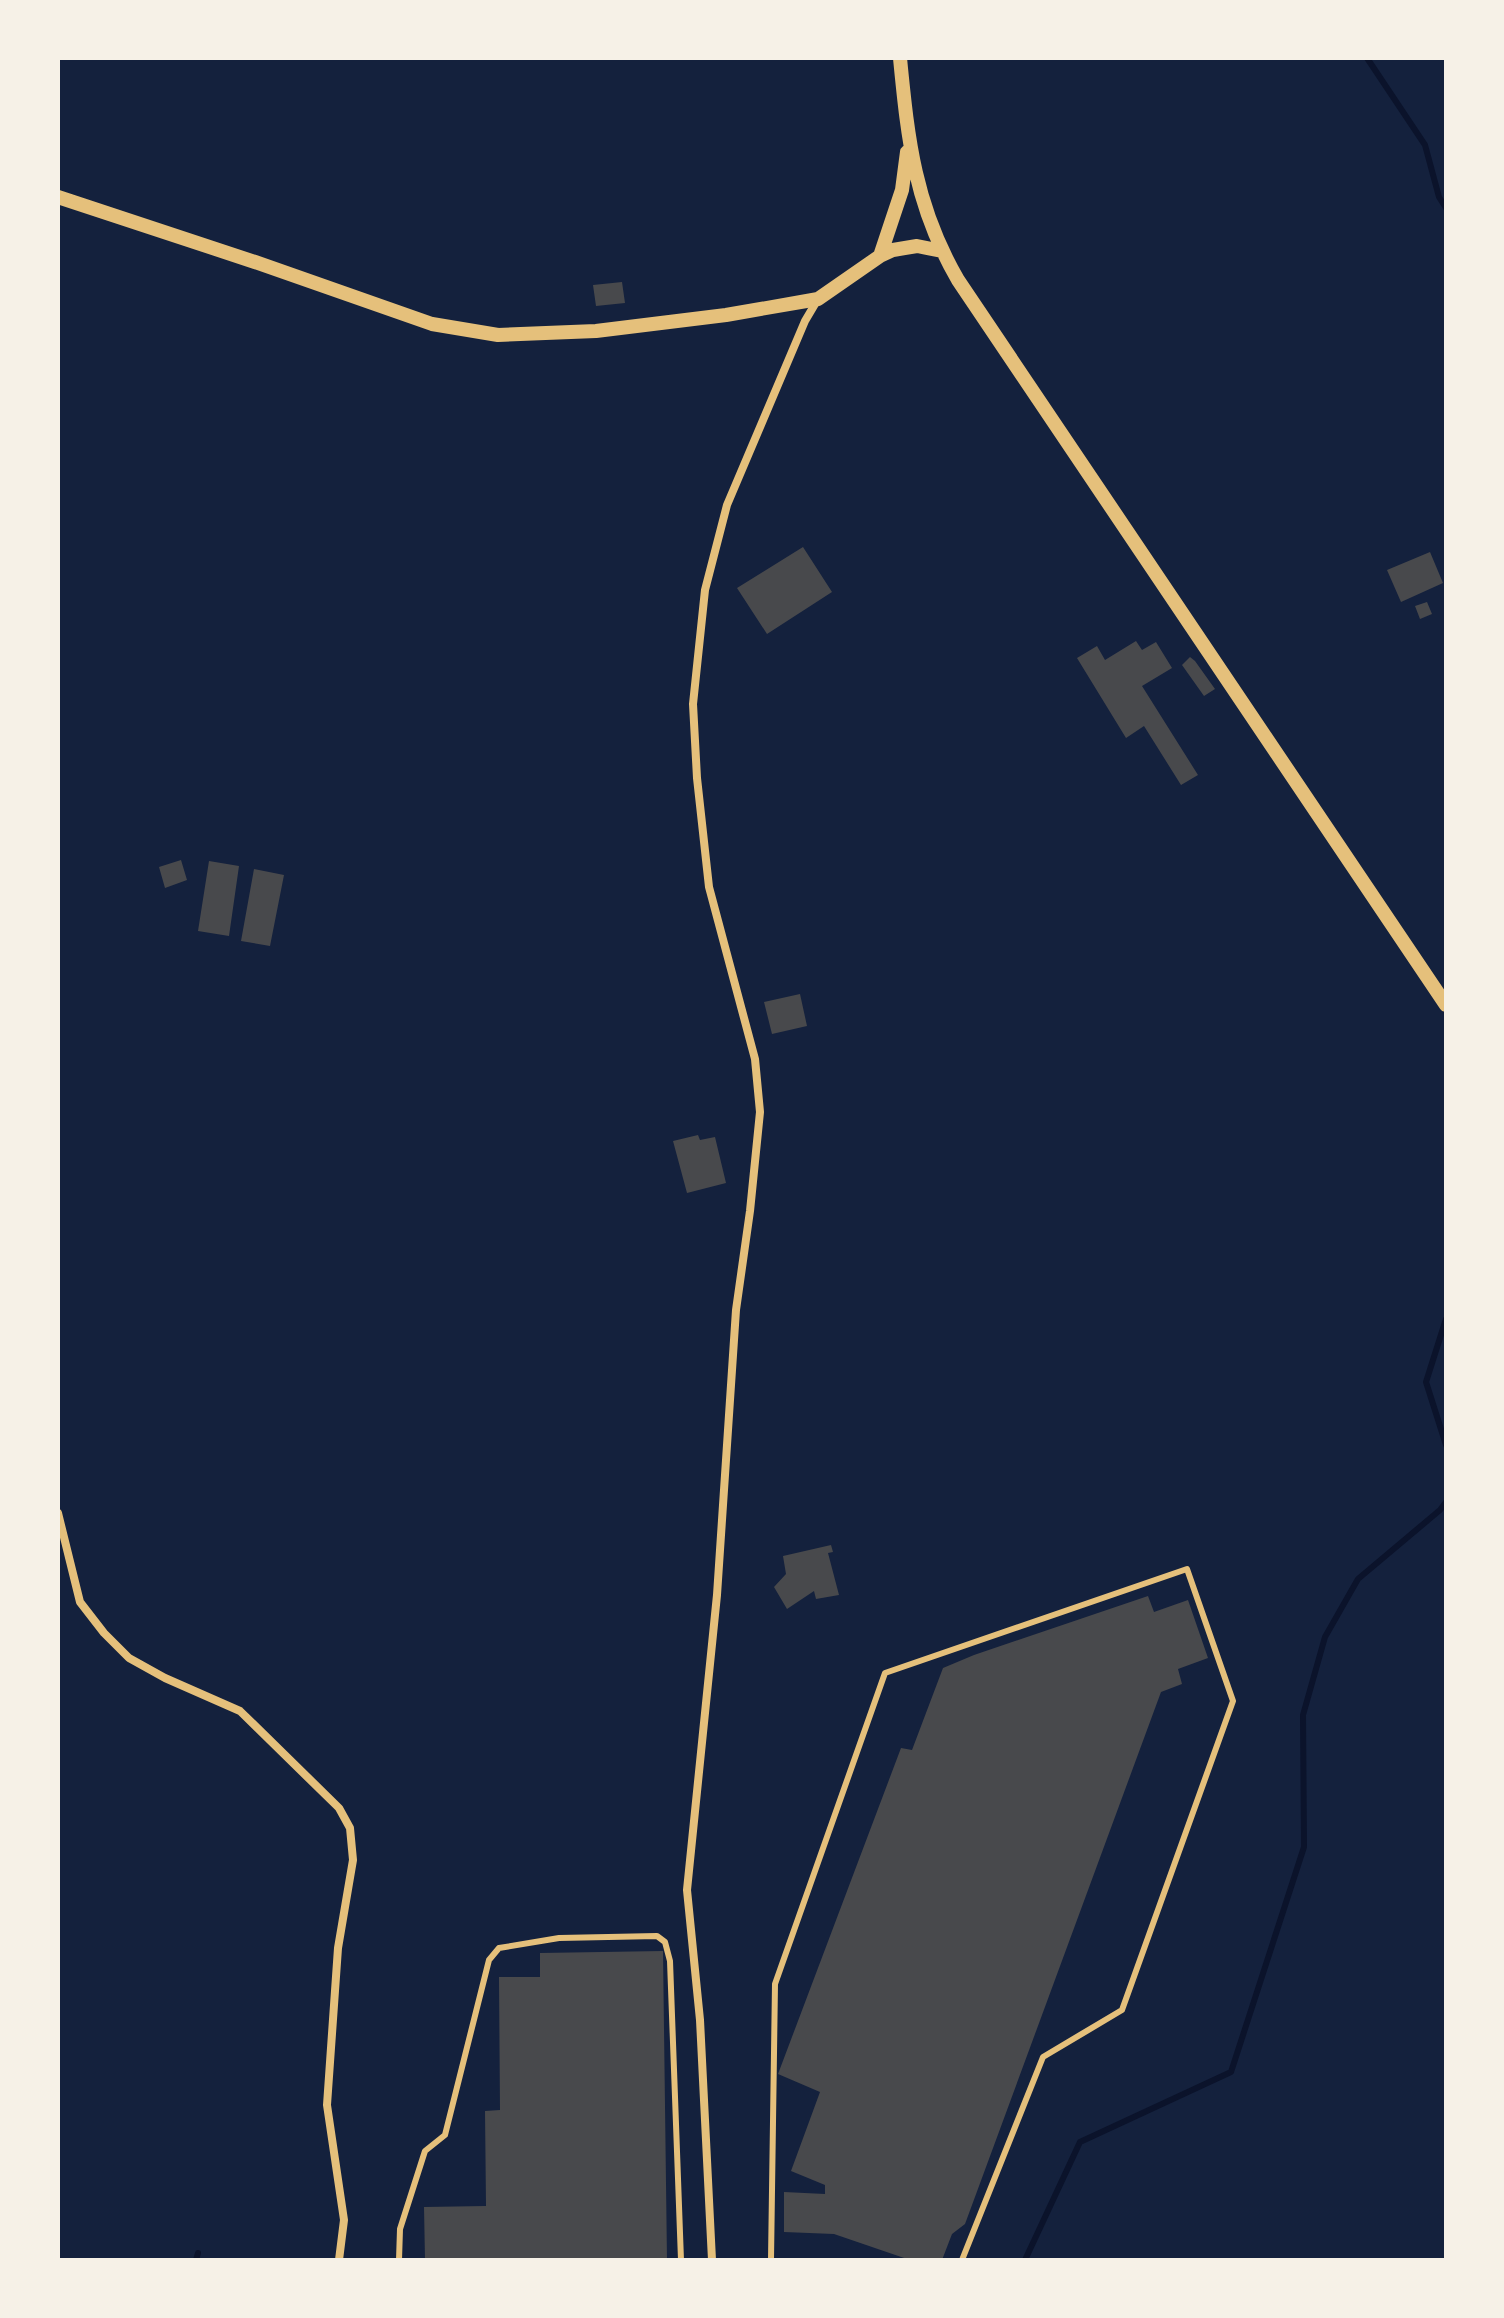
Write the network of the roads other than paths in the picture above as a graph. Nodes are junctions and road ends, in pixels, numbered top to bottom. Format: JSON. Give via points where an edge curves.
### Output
{"nodes":[{"id":1,"x":900,"y":58,"type":"edge"},
{"id":2,"x":908,"y":139,"type":"junction"},
{"id":3,"x":58,"y":197,"type":"edge"},
{"id":4,"x":942,"y":251,"type":"junction"},
{"id":5,"x":880,"y":256,"type":"junction"},
{"id":6,"x":818,"y":299,"type":"junction"},
{"id":7,"x":1446,"y":1005,"type":"edge"},
{"id":8,"x":58,"y":1513,"type":"edge"},
{"id":9,"x":339,"y":2260,"type":"edge"},
{"id":10,"x":399,"y":2260,"type":"edge"},
{"id":11,"x":681,"y":2260,"type":"edge"},
{"id":12,"x":712,"y":2260,"type":"edge"},
{"id":13,"x":771,"y":2260,"type":"edge"},
{"id":14,"x":962,"y":2260,"type":"edge"}],
"edges":[{"from":1,"to":2,"type":"street"},
{"from":2,"to":4,"type":"street"},
{"from":2,"to":5,"type":"street","via":[[902,190]]},
{"from":3,"to":6,"type":"street","via":[[432,324],[498,335],[611,330]]},
{"from":4,"to":5,"type":"street","via":[[917,246]]},
{"from":4,"to":7,"type":"street"},
{"from":5,"to":6,"type":"street"},
{"from":6,"to":12,"type":"street","via":[[727,505],[705,590],[693,704],[709,887],[755,1059],[760,1112],[736,1310],[717,1595],[687,1890],[700,2020]]},
{"from":8,"to":9,"type":"street","via":[[80,1602],[104,1633],[129,1658],[240,1711],[339,1808],[350,1828],[353,1860],[338,1948],[327,2105],[344,2220]]},
{"from":10,"to":11,"type":"lane","via":[[400,2229],[425,2151],[445,2135],[489,1960],[499,1948],[559,1938],[657,1936],[665,1942],[670,1961]]},
{"from":13,"to":14,"type":"lane","via":[[775,1984],[885,1673],[1187,1569],[1233,1701],[1122,2010],[1043,2057]]}]}
